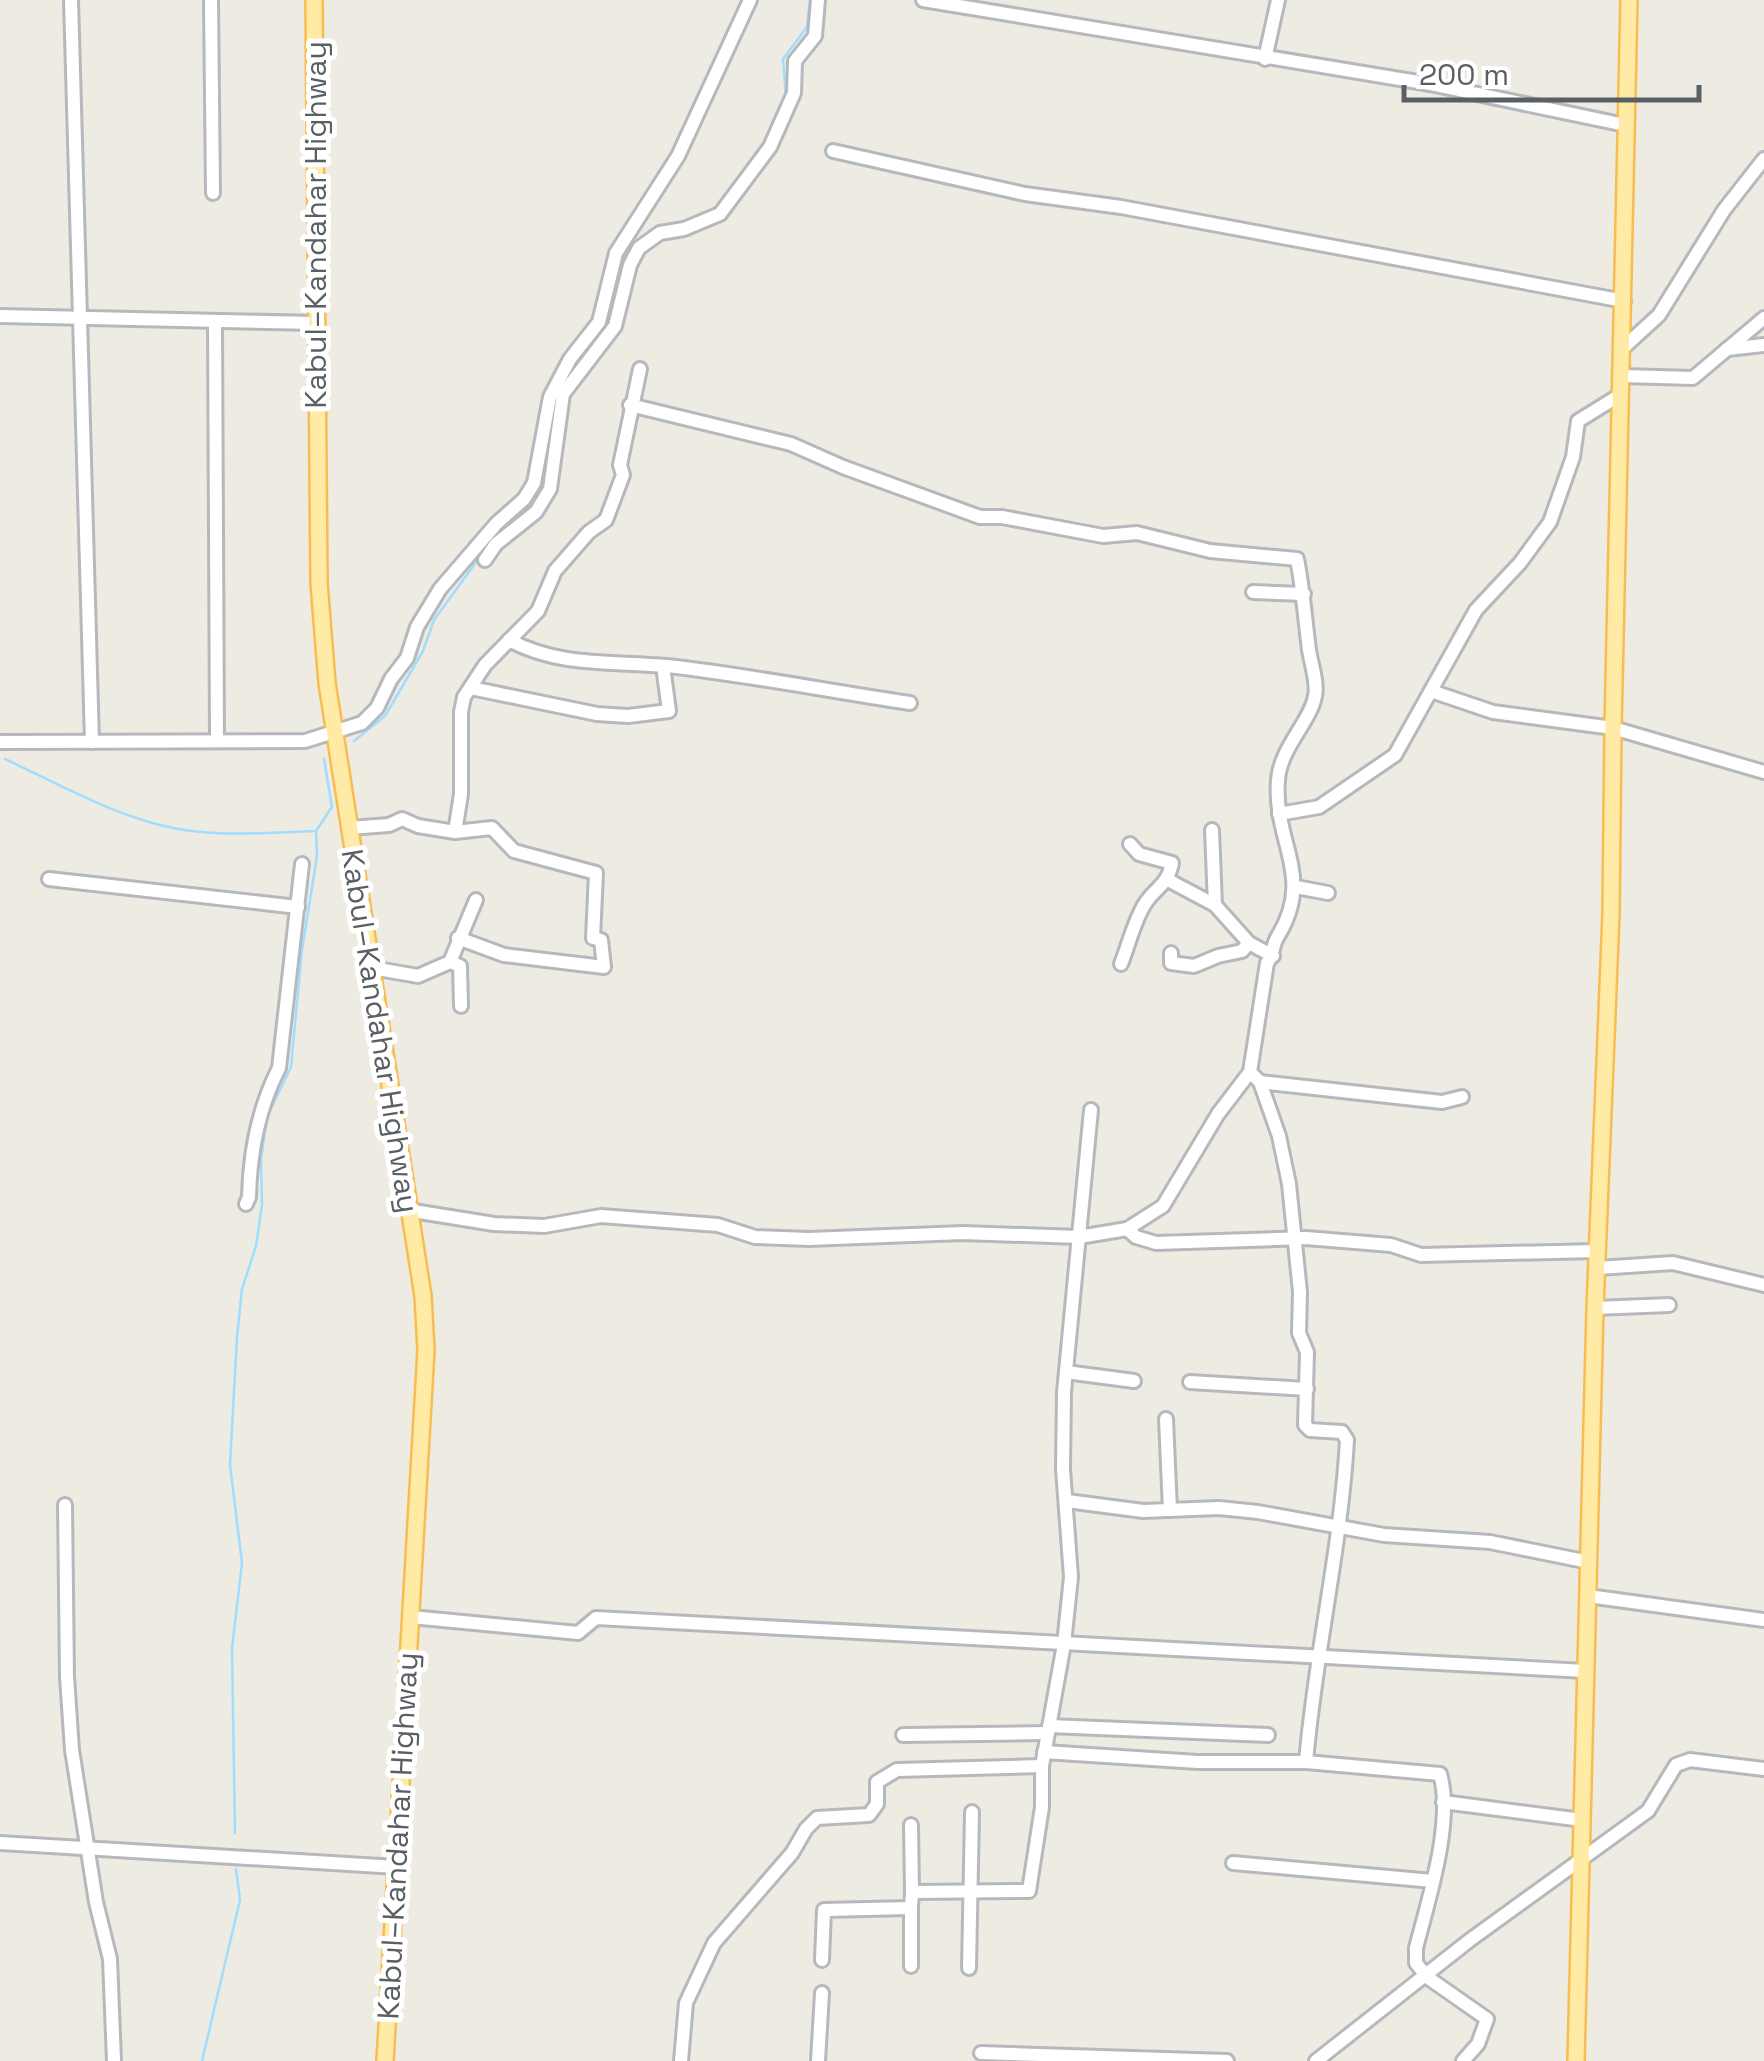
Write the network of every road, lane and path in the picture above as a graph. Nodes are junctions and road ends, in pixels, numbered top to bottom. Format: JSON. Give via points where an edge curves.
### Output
{"nodes":[{"id":1,"x":71,"y":0,"type":"edge"},
{"id":2,"x":211,"y":0,"type":"edge"},
{"id":3,"x":314,"y":0,"type":"edge"},
{"id":4,"x":750,"y":0,"type":"edge"},
{"id":5,"x":818,"y":0,"type":"edge"},
{"id":6,"x":924,"y":0,"type":"edge"},
{"id":7,"x":1278,"y":0,"type":"edge"},
{"id":8,"x":1630,"y":0,"type":"edge"},
{"id":9,"x":1264,"y":58,"type":"junction"},
{"id":10,"x":1625,"y":125,"type":"junction"},
{"id":11,"x":833,"y":151,"type":"dead end"},
{"id":12,"x":1764,"y":159,"type":"edge"},
{"id":13,"x":213,"y":192,"type":"dead end"},
{"id":14,"x":1624,"y":301,"type":"junction"},
{"id":15,"x":0,"y":316,"type":"edge"},
{"id":16,"x":78,"y":318,"type":"junction"},
{"id":17,"x":1764,"y":318,"type":"edge"},
{"id":18,"x":215,"y":321,"type":"junction"},
{"id":19,"x":316,"y":323,"type":"junction"},
{"id":20,"x":1764,"y":345,"type":"edge"},
{"id":21,"x":1623,"y":348,"type":"junction"},
{"id":22,"x":1727,"y":350,"type":"junction"},
{"id":23,"x":640,"y":369,"type":"dead end"},
{"id":24,"x":1622,"y":376,"type":"junction"},
{"id":25,"x":558,"y":392,"type":"junction"},
{"id":26,"x":1620,"y":395,"type":"junction"},
{"id":27,"x":630,"y":405,"type":"junction"},
{"id":28,"x":531,"y":488,"type":"junction"},
{"id":29,"x":548,"y":491,"type":"junction"},
{"id":30,"x":485,"y":560,"type":"dead end"},
{"id":31,"x":1253,"y":592,"type":"dead end"},
{"id":32,"x":1304,"y":594,"type":"junction"},
{"id":33,"x":509,"y":640,"type":"junction"},
{"id":34,"x":663,"y":666,"type":"junction"},
{"id":35,"x":471,"y":688,"type":"junction"},
{"id":36,"x":1431,"y":690,"type":"junction"},
{"id":37,"x":910,"y":703,"type":"dead end"},
{"id":38,"x":1612,"y":728,"type":"junction"},
{"id":39,"x":336,"y":733,"type":"junction"},
{"id":40,"x":216,"y":740,"type":"junction"},
{"id":41,"x":0,"y":742,"type":"edge"},
{"id":42,"x":92,"y":742,"type":"junction"},
{"id":43,"x":1764,"y":772,"type":"edge"},
{"id":44,"x":1279,"y":814,"type":"junction"},
{"id":45,"x":350,"y":828,"type":"junction"},
{"id":46,"x":1212,"y":830,"type":"dead end"},
{"id":47,"x":454,"y":832,"type":"junction"},
{"id":48,"x":1130,"y":844,"type":"dead end"},
{"id":49,"x":302,"y":864,"type":"dead end"},
{"id":50,"x":50,"y":879,"type":"dead end"},
{"id":51,"x":1168,"y":880,"type":"junction"},
{"id":52,"x":1296,"y":887,"type":"junction"},
{"id":53,"x":1328,"y":893,"type":"dead end"},
{"id":54,"x":476,"y":900,"type":"dead end"},
{"id":55,"x":1214,"y":904,"type":"junction"},
{"id":56,"x":298,"y":908,"type":"junction"},
{"id":57,"x":458,"y":938,"type":"junction"},
{"id":58,"x":1249,"y":944,"type":"junction"},
{"id":59,"x":1171,"y":953,"type":"dead end"},
{"id":60,"x":1273,"y":956,"type":"junction"},
{"id":61,"x":450,"y":962,"type":"junction"},
{"id":62,"x":1122,"y":964,"type":"dead end"},
{"id":63,"x":372,"y":968,"type":"junction"},
{"id":64,"x":461,"y":1006,"type":"dead end"},
{"id":65,"x":1255,"y":1077,"type":"junction"},
{"id":66,"x":1462,"y":1098,"type":"dead end"},
{"id":67,"x":1091,"y":1110,"type":"dead end"},
{"id":68,"x":246,"y":1204,"type":"dead end"},
{"id":69,"x":407,"y":1210,"type":"junction"},
{"id":70,"x":1127,"y":1229,"type":"junction"},
{"id":71,"x":1078,"y":1236,"type":"junction"},
{"id":72,"x":1295,"y":1241,"type":"junction"},
{"id":73,"x":1597,"y":1251,"type":"junction"},
{"id":74,"x":1598,"y":1268,"type":"junction"},
{"id":75,"x":1764,"y":1286,"type":"edge"},
{"id":76,"x":1668,"y":1305,"type":"dead end"},
{"id":77,"x":1595,"y":1308,"type":"junction"},
{"id":78,"x":1066,"y":1372,"type":"junction"},
{"id":79,"x":1134,"y":1381,"type":"dead end"},
{"id":80,"x":1190,"y":1382,"type":"dead end"},
{"id":81,"x":1307,"y":1389,"type":"junction"},
{"id":82,"x":1166,"y":1418,"type":"dead end"},
{"id":83,"x":1067,"y":1501,"type":"junction"},
{"id":84,"x":66,"y":1506,"type":"dead end"},
{"id":85,"x":1170,"y":1510,"type":"junction"},
{"id":86,"x":1341,"y":1524,"type":"junction"},
{"id":87,"x":1589,"y":1562,"type":"junction"},
{"id":88,"x":1588,"y":1596,"type":"junction"},
{"id":89,"x":411,"y":1617,"type":"junction"},
{"id":90,"x":1764,"y":1620,"type":"edge"},
{"id":91,"x":1064,"y":1644,"type":"junction"},
{"id":92,"x":1316,"y":1658,"type":"junction"},
{"id":93,"x":1586,"y":1671,"type":"junction"},
{"id":94,"x":1048,"y":1730,"type":"junction"},
{"id":95,"x":1268,"y":1734,"type":"dead end"},
{"id":96,"x":903,"y":1735,"type":"dead end"},
{"id":97,"x":1043,"y":1759,"type":"junction"},
{"id":98,"x":1306,"y":1762,"type":"junction"},
{"id":99,"x":1764,"y":1768,"type":"edge"},
{"id":100,"x":1443,"y":1802,"type":"junction"},
{"id":101,"x":972,"y":1812,"type":"dead end"},
{"id":102,"x":1582,"y":1820,"type":"junction"},
{"id":103,"x":911,"y":1825,"type":"dead end"},
{"id":104,"x":0,"y":1842,"type":"edge"},
{"id":105,"x":90,"y":1849,"type":"junction"},
{"id":106,"x":1233,"y":1862,"type":"dead end"},
{"id":107,"x":1581,"y":1862,"type":"junction"},
{"id":108,"x":397,"y":1867,"type":"junction"},
{"id":109,"x":1433,"y":1881,"type":"junction"},
{"id":110,"x":912,"y":1892,"type":"junction"},
{"id":111,"x":971,"y":1892,"type":"junction"},
{"id":112,"x":911,"y":1908,"type":"junction"},
{"id":113,"x":822,"y":1960,"type":"dead end"},
{"id":114,"x":911,"y":1966,"type":"dead end"},
{"id":115,"x":969,"y":1968,"type":"dead end"},
{"id":116,"x":1427,"y":1977,"type":"junction"},
{"id":117,"x":822,"y":1993,"type":"dead end"},
{"id":118,"x":982,"y":2051,"type":"edge"},
{"id":119,"x":114,"y":2061,"type":"edge"},
{"id":120,"x":385,"y":2061,"type":"edge"},
{"id":121,"x":680,"y":2061,"type":"edge"},
{"id":122,"x":818,"y":2061,"type":"edge"},
{"id":123,"x":1226,"y":2061,"type":"edge"},
{"id":124,"x":1316,"y":2061,"type":"edge"},
{"id":125,"x":1463,"y":2061,"type":"edge"},
{"id":126,"x":1576,"y":2061,"type":"edge"}],
"edges":[{"from":1,"to":16,"type":"street"},
{"from":2,"to":13,"type":"street"},
{"from":3,"to":19,"type":"main road","name":"Kabul–Kandahar Highway"},
{"from":4,"to":25,"type":"street","via":[[678,156],[616,252],[599,322],[570,359]]},
{"from":5,"to":25,"type":"street","via":[[815,36],[794,61],[794,93],[770,147],[720,214],[660,233],[639,248],[616,326]]},
{"from":6,"to":9,"type":"street"},
{"from":7,"to":9,"type":"street"},
{"from":8,"to":10,"type":"main road"},
{"from":9,"to":10,"type":"street"},
{"from":10,"to":14,"type":"main road"},
{"from":11,"to":14,"type":"street","via":[[1025,194]]},
{"from":12,"to":21,"type":"street","via":[[1659,315]]},
{"from":14,"to":21,"type":"main road"},
{"from":15,"to":16,"type":"street"},
{"from":16,"to":18,"type":"street"},
{"from":16,"to":42,"type":"street"},
{"from":17,"to":22,"type":"street"},
{"from":18,"to":19,"type":"street"},
{"from":18,"to":40,"type":"street"},
{"from":19,"to":39,"type":"main road","name":"Kabul–Kandahar Highway","via":[[319,583]]},
{"from":20,"to":22,"type":"street"},
{"from":21,"to":24,"type":"main road"},
{"from":22,"to":24,"type":"street","via":[[1693,378]]},
{"from":23,"to":27,"type":"street"},
{"from":24,"to":26,"type":"main road"},
{"from":25,"to":28,"type":"street"},
{"from":25,"to":29,"type":"street"},
{"from":26,"to":36,"type":"street","via":[[1578,421],[1550,522],[1476,610]]},
{"from":26,"to":38,"type":"main road"},
{"from":27,"to":32,"type":"street","via":[[791,444],[980,517],[1102,536],[1137,533],[1210,551],[1294,556]]},
{"from":27,"to":33,"type":"street","via":[[624,475],[606,520],[555,571],[538,611]]},
{"from":28,"to":29,"type":"street"},
{"from":28,"to":39,"type":"street","via":[[440,589],[377,708]]},
{"from":29,"to":30,"type":"street","via":[[536,512]]},
{"from":31,"to":32,"type":"street"},
{"from":32,"to":44,"type":"street","via":[[1316,696],[1284,755]]},
{"from":33,"to":34,"type":"street","via":[[574,661]]},
{"from":33,"to":35,"type":"street"},
{"from":34,"to":35,"type":"street","via":[[669,711],[628,716]]},
{"from":34,"to":37,"type":"street"},
{"from":35,"to":47,"type":"street","via":[[461,712],[462,794]]},
{"from":36,"to":38,"type":"street","via":[[1493,712]]},
{"from":36,"to":44,"type":"street","via":[[1395,754],[1319,807]]},
{"from":38,"to":43,"type":"street"},
{"from":38,"to":73,"type":"main road"},
{"from":39,"to":40,"type":"street","via":[[305,741]]},
{"from":39,"to":45,"type":"main road","name":"Kabul–Kandahar Highway"},
{"from":40,"to":42,"type":"street"},
{"from":41,"to":42,"type":"street"},
{"from":44,"to":52,"type":"street"},
{"from":45,"to":47,"type":"street","via":[[402,819]]},
{"from":45,"to":63,"type":"main road","name":"Kabul–Kandahar Highway"},
{"from":46,"to":55,"type":"street"},
{"from":47,"to":57,"type":"street","via":[[492,828],[514,850],[596,873],[592,938],[602,940],[604,968],[504,955]]},
{"from":48,"to":51,"type":"street","via":[[1139,854],[1172,863]]},
{"from":49,"to":56,"type":"street"},
{"from":50,"to":56,"type":"street"},
{"from":51,"to":55,"type":"street"},
{"from":51,"to":62,"type":"street","via":[[1147,900]]},
{"from":52,"to":53,"type":"street"},
{"from":52,"to":60,"type":"street"},
{"from":54,"to":57,"type":"street"},
{"from":55,"to":58,"type":"street"},
{"from":56,"to":68,"type":"street","via":[[279,1068],[252,1142]]},
{"from":57,"to":61,"type":"street"},
{"from":58,"to":59,"type":"street","via":[[1194,966],[1171,963]]},
{"from":58,"to":60,"type":"street"},
{"from":60,"to":65,"type":"street","via":[[1266,963]]},
{"from":61,"to":63,"type":"street","via":[[418,976]]},
{"from":61,"to":64,"type":"street","via":[[460,966]]},
{"from":63,"to":69,"type":"main road","name":"Kabul–Kandahar Highway"},
{"from":65,"to":66,"type":"street","via":[[1442,1102]]},
{"from":65,"to":70,"type":"street","via":[[1209,1128],[1163,1206]]},
{"from":65,"to":72,"type":"street","via":[[1279,1136]]},
{"from":67,"to":71,"type":"street"},
{"from":69,"to":71,"type":"street","via":[[544,1226],[630,1218],[718,1225],[755,1237]]},
{"from":69,"to":89,"type":"main road","name":"Kabul–Kandahar Highway","via":[[426,1350]]},
{"from":70,"to":71,"type":"street"},
{"from":70,"to":72,"type":"street","via":[[1156,1243]]},
{"from":71,"to":78,"type":"street"},
{"from":72,"to":73,"type":"street","via":[[1391,1245],[1421,1255]]},
{"from":72,"to":81,"type":"street"},
{"from":73,"to":74,"type":"main road"},
{"from":74,"to":75,"type":"street","via":[[1673,1263]]},
{"from":74,"to":77,"type":"main road"},
{"from":76,"to":77,"type":"street"},
{"from":77,"to":87,"type":"main road"},
{"from":78,"to":79,"type":"street"},
{"from":78,"to":83,"type":"street"},
{"from":80,"to":81,"type":"street"},
{"from":81,"to":86,"type":"street","via":[[1306,1428],[1346,1435]]},
{"from":82,"to":85,"type":"street"},
{"from":83,"to":85,"type":"street"},
{"from":83,"to":91,"type":"street","via":[[1071,1577]]},
{"from":84,"to":105,"type":"street","via":[[72,1750]]},
{"from":85,"to":86,"type":"street","via":[[1220,1508]]},
{"from":86,"to":87,"type":"street"},
{"from":86,"to":92,"type":"street"},
{"from":87,"to":88,"type":"main road"},
{"from":88,"to":90,"type":"street"},
{"from":88,"to":93,"type":"main road"},
{"from":89,"to":91,"type":"street","via":[[578,1633],[596,1618]]},
{"from":89,"to":108,"type":"main road","name":"Kabul–Kandahar Highway"},
{"from":91,"to":92,"type":"street"},
{"from":91,"to":94,"type":"street"},
{"from":92,"to":93,"type":"street"},
{"from":92,"to":98,"type":"street"},
{"from":93,"to":102,"type":"main road"},
{"from":94,"to":95,"type":"street"},
{"from":94,"to":96,"type":"street"},
{"from":94,"to":97,"type":"street"},
{"from":97,"to":98,"type":"street"},
{"from":97,"to":111,"type":"street","via":[[1029,1890]]},
{"from":97,"to":121,"type":"street","via":[[897,1770],[877,1782],[869,1815],[818,1818],[714,1943],[686,2003]]},
{"from":98,"to":100,"type":"street","via":[[1440,1774]]},
{"from":99,"to":107,"type":"street","via":[[1690,1760],[1676,1765],[1648,1812]]},
{"from":100,"to":102,"type":"street"},
{"from":100,"to":109,"type":"street"},
{"from":101,"to":111,"type":"street"},
{"from":102,"to":107,"type":"main road"},
{"from":103,"to":110,"type":"street"},
{"from":104,"to":105,"type":"street"},
{"from":105,"to":108,"type":"street"},
{"from":105,"to":119,"type":"street","via":[[110,1959]]},
{"from":106,"to":109,"type":"street"},
{"from":107,"to":116,"type":"street"},
{"from":107,"to":126,"type":"main road"},
{"from":108,"to":120,"type":"main road","name":"Kabul–Kandahar Highway"},
{"from":109,"to":116,"type":"street","via":[[1416,1948],[1416,1963]]},
{"from":110,"to":111,"type":"street"},
{"from":110,"to":112,"type":"street"},
{"from":111,"to":115,"type":"street"},
{"from":112,"to":113,"type":"street","via":[[824,1910]]},
{"from":112,"to":114,"type":"street"},
{"from":116,"to":124,"type":"street"},
{"from":116,"to":125,"type":"street","via":[[1488,2019]]},
{"from":117,"to":122,"type":"street"},
{"from":118,"to":123,"type":"street"}]}
